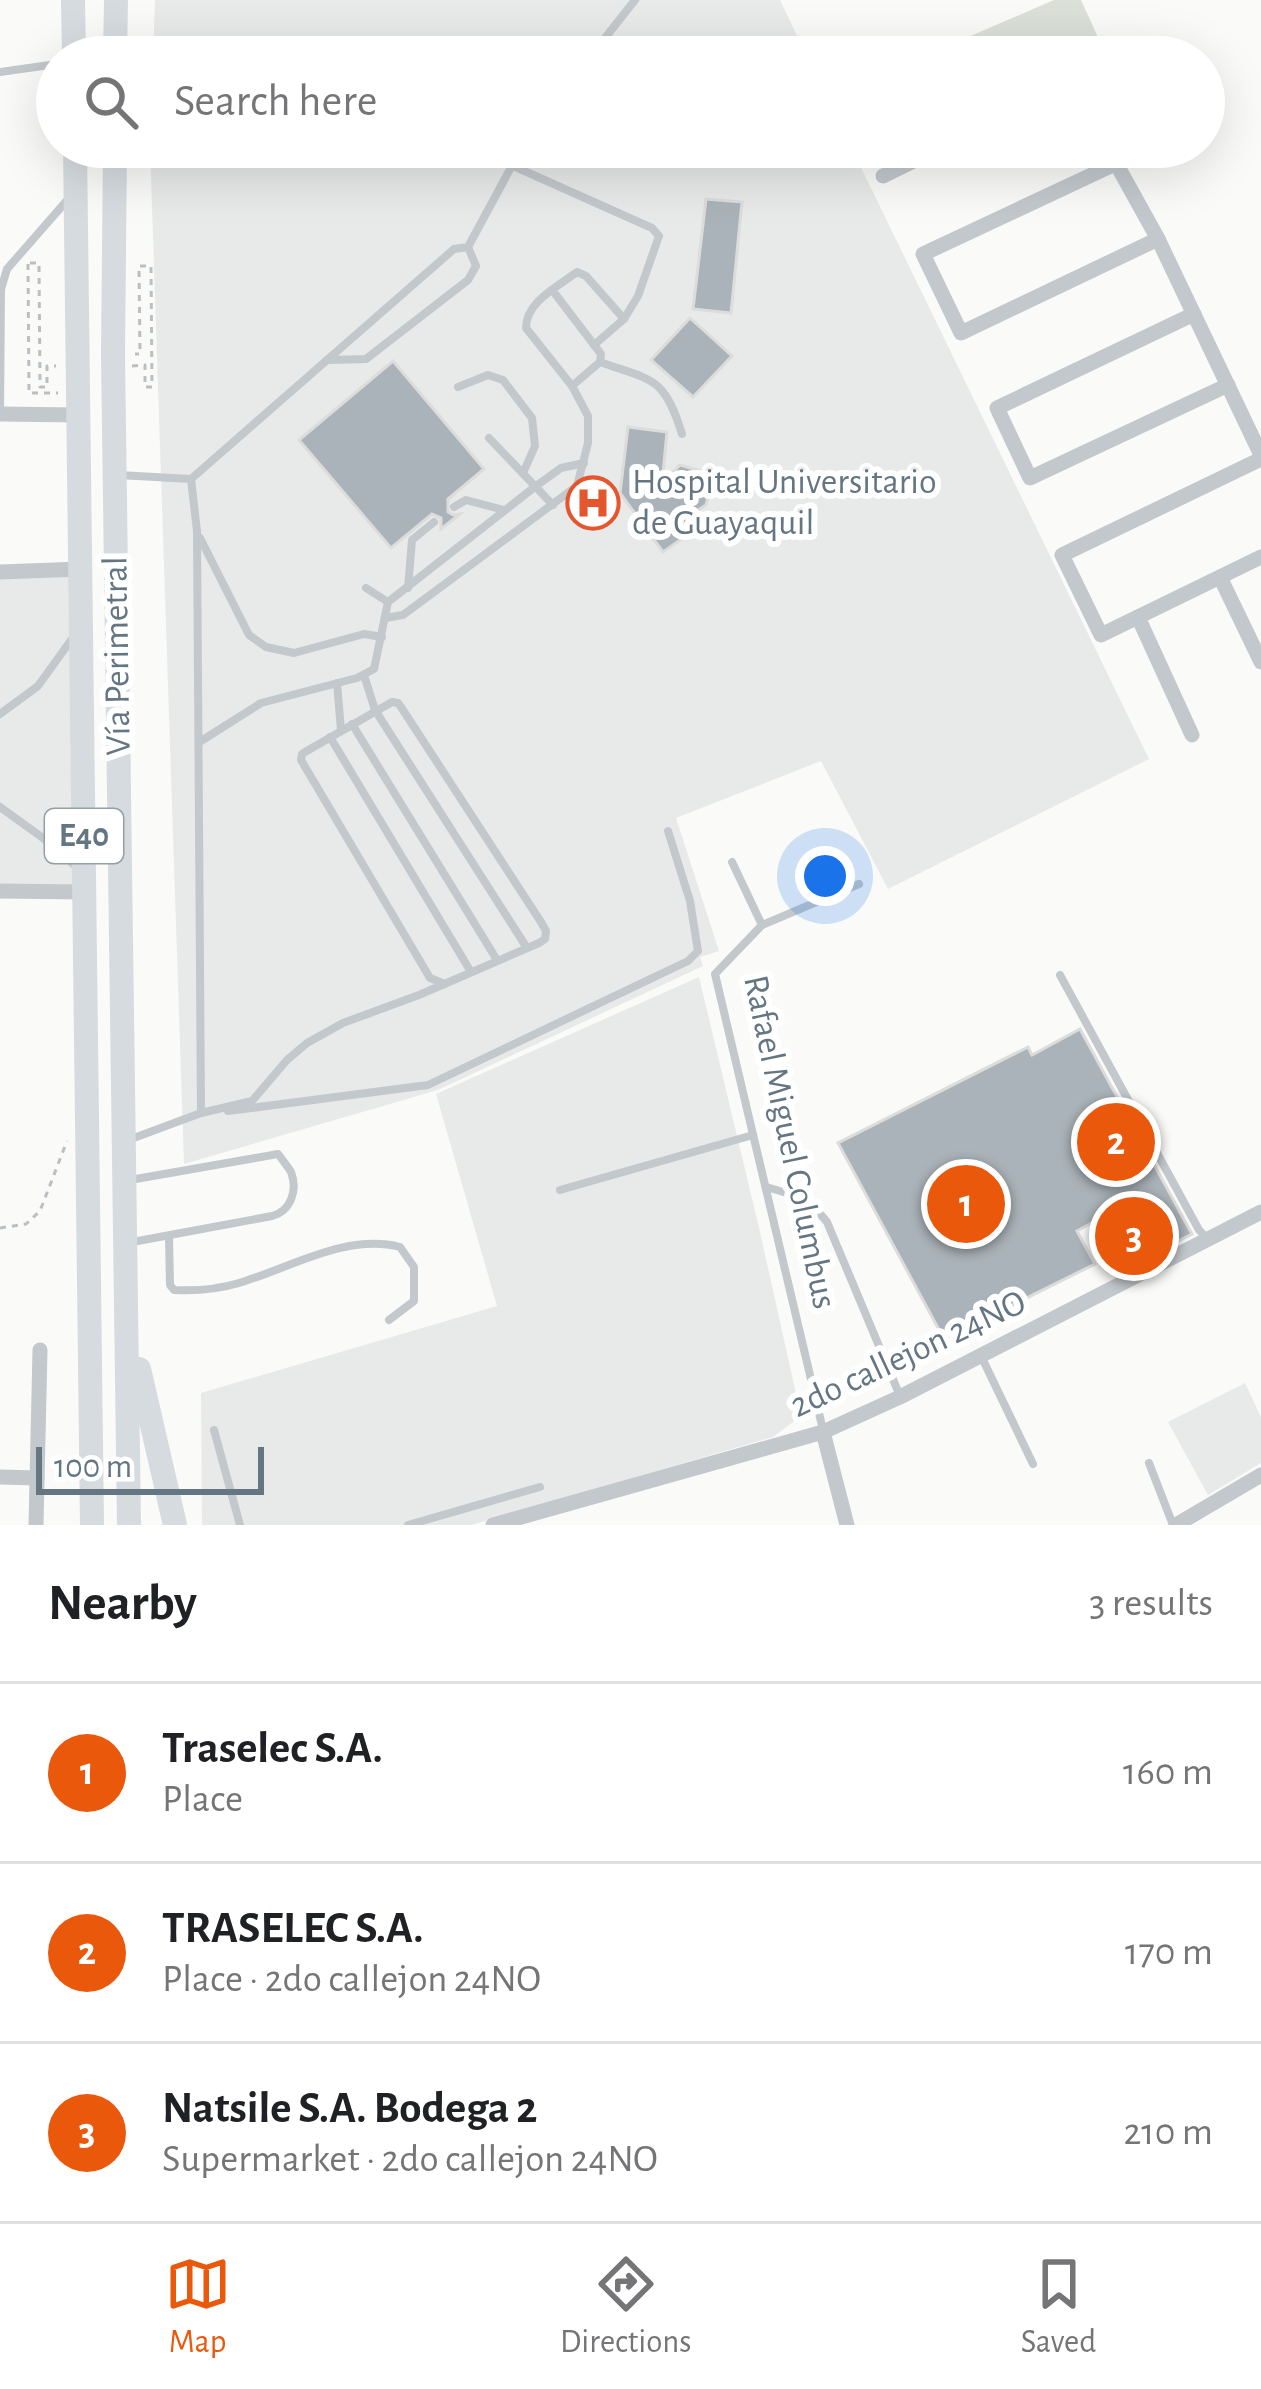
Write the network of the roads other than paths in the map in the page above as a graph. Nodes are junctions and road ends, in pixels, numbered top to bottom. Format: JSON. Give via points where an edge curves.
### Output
{"nodes":[{"id":1,"x":73,"y":0,"type":"edge"},
{"id":2,"x":116,"y":0,"type":"edge"},
{"id":3,"x":635,"y":0,"type":"edge"},
{"id":4,"x":74,"y":36,"type":"edge"},
{"id":5,"x":116,"y":36,"type":"edge"},
{"id":6,"x":607,"y":36,"type":"edge"},
{"id":7,"x":36,"y":67,"type":"edge"},
{"id":8,"x":0,"y":72,"type":"edge"},
{"id":9,"x":75,"y":168,"type":"edge"},
{"id":10,"x":115,"y":168,"type":"edge"},
{"id":11,"x":509,"y":168,"type":"edge"},
{"id":12,"x":518,"y":168,"type":"edge"},
{"id":13,"x":900,"y":168,"type":"edge"},
{"id":14,"x":1106,"y":168,"type":"edge"},
{"id":15,"x":1117,"y":168,"type":"edge"},
{"id":16,"x":883,"y":176,"type":"dead end"},
{"id":17,"x":75,"y":192,"type":"junction"},
{"id":18,"x":1158,"y":239,"type":"junction"},
{"id":19,"x":468,"y":247,"type":"junction"},
{"id":20,"x":553,"y":290,"type":"junction"},
{"id":21,"x":1194,"y":314,"type":"junction"},
{"id":22,"x":624,"y":320,"type":"junction"},
{"id":23,"x":1,"y":342,"type":"edge"},
{"id":24,"x":594,"y":346,"type":"junction"},
{"id":25,"x":326,"y":360,"type":"junction"},
{"id":26,"x":600,"y":362,"type":"junction"},
{"id":27,"x":1228,"y":385,"type":"junction"},
{"id":28,"x":572,"y":386,"type":"junction"},
{"id":29,"x":458,"y":387,"type":"dead end"},
{"id":30,"x":78,"y":404,"type":"junction"},
{"id":31,"x":0,"y":414,"type":"edge"},
{"id":32,"x":682,"y":434,"type":"dead end"},
{"id":33,"x":489,"y":438,"type":"dead end"},
{"id":34,"x":1261,"y":457,"type":"edge"},
{"id":35,"x":585,"y":463,"type":"junction"},
{"id":36,"x":523,"y":472,"type":"junction"},
{"id":37,"x":114,"y":475,"type":"junction"},
{"id":38,"x":191,"y":479,"type":"junction"},
{"id":39,"x":536,"y":486,"type":"junction"},
{"id":40,"x":553,"y":505,"type":"junction"},
{"id":41,"x":454,"y":507,"type":"dead end"},
{"id":42,"x":505,"y":510,"type":"junction"},
{"id":43,"x":434,"y":522,"type":"dead end"},
{"id":44,"x":197,"y":531,"type":"junction"},
{"id":45,"x":1261,"y":557,"type":"edge"},
{"id":46,"x":81,"y":568,"type":"junction"},
{"id":47,"x":0,"y":572,"type":"edge"},
{"id":48,"x":1220,"y":577,"type":"junction"},
{"id":49,"x":366,"y":588,"type":"dead end"},
{"id":50,"x":408,"y":588,"type":"junction"},
{"id":51,"x":388,"y":602,"type":"junction"},
{"id":52,"x":1138,"y":617,"type":"junction"},
{"id":53,"x":385,"y":618,"type":"junction"},
{"id":54,"x":82,"y":625,"type":"junction"},
{"id":55,"x":382,"y":637,"type":"junction"},
{"id":56,"x":1261,"y":662,"type":"edge"},
{"id":57,"x":364,"y":675,"type":"junction"},
{"id":58,"x":337,"y":683,"type":"junction"},
{"id":59,"x":375,"y":710,"type":"junction"},
{"id":60,"x":0,"y":714,"type":"edge"},
{"id":61,"x":352,"y":724,"type":"junction"},
{"id":62,"x":341,"y":730,"type":"junction"},
{"id":63,"x":1192,"y":735,"type":"dead end"},
{"id":64,"x":329,"y":737,"type":"junction"},
{"id":65,"x":200,"y":742,"type":"junction"},
{"id":66,"x":0,"y":807,"type":"edge"},
{"id":67,"x":668,"y":831,"type":"dead end"},
{"id":68,"x":732,"y":862,"type":"dead end"},
{"id":69,"x":84,"y":883,"type":"junction"},
{"id":70,"x":859,"y":884,"type":"dead end"},
{"id":71,"x":0,"y":891,"type":"edge"},
{"id":72,"x":762,"y":926,"type":"junction"},
{"id":73,"x":526,"y":948,"type":"junction"},
{"id":74,"x":497,"y":960,"type":"junction"},
{"id":75,"x":471,"y":972,"type":"junction"},
{"id":76,"x":1060,"y":974,"type":"dead end"},
{"id":77,"x":445,"y":984,"type":"junction"},
{"id":78,"x":201,"y":1113,"type":"junction"},
{"id":79,"x":753,"y":1136,"type":"junction"},
{"id":80,"x":124,"y":1142,"type":"junction"},
{"id":81,"x":124,"y":1181,"type":"junction"},
{"id":82,"x":766,"y":1187,"type":"junction"},
{"id":83,"x":560,"y":1190,"type":"dead end"},
{"id":84,"x":1261,"y":1213,"type":"edge"},
{"id":85,"x":170,"y":1237,"type":"junction"},
{"id":86,"x":1208,"y":1240,"type":"junction"},
{"id":87,"x":126,"y":1243,"type":"junction"},
{"id":88,"x":389,"y":1320,"type":"dead end"},
{"id":89,"x":128,"y":1322,"type":"junction"},
{"id":90,"x":40,"y":1351,"type":"dead end"},
{"id":91,"x":981,"y":1357,"type":"junction"},
{"id":92,"x":901,"y":1397,"type":"junction"},
{"id":93,"x":214,"y":1430,"type":"dead end"},
{"id":94,"x":824,"y":1432,"type":"junction"},
{"id":95,"x":1149,"y":1463,"type":"dead end"},
{"id":96,"x":1033,"y":1464,"type":"dead end"},
{"id":97,"x":1261,"y":1475,"type":"edge"},
{"id":98,"x":0,"y":1477,"type":"edge"},
{"id":99,"x":38,"y":1478,"type":"junction"},
{"id":100,"x":540,"y":1487,"type":"dead end"},
{"id":101,"x":36,"y":1525,"type":"edge"},
{"id":102,"x":92,"y":1525,"type":"edge"},
{"id":103,"x":129,"y":1525,"type":"edge"},
{"id":104,"x":175,"y":1525,"type":"edge"},
{"id":105,"x":240,"y":1525,"type":"edge"},
{"id":106,"x":408,"y":1525,"type":"edge"},
{"id":107,"x":493,"y":1525,"type":"edge"},
{"id":108,"x":847,"y":1525,"type":"edge"},
{"id":109,"x":1175,"y":1525,"type":"edge"}],
"edges":[{"from":1,"to":4,"type":"highway"},
{"from":2,"to":5,"type":"highway"},
{"from":3,"to":6,"type":"lane"},
{"from":7,"to":8,"type":"lane"},
{"from":9,"to":17,"type":"highway","name":"Vía Perimetral","number":"E40"},
{"from":10,"to":37,"type":"highway","name":"Vía Perimetral","number":"E40"},
{"from":11,"to":19,"type":"lane"},
{"from":12,"to":22,"type":"lane","via":[[659,236]]},
{"from":13,"to":16,"type":"street"},
{"from":14,"to":18,"type":"street","via":[[922,254],[961,332]]},
{"from":15,"to":18,"type":"street"},
{"from":17,"to":23,"type":"lane","via":[[7,269]]},
{"from":17,"to":30,"type":"highway","name":"Vía Perimetral","number":"E40"},
{"from":18,"to":21,"type":"street"},
{"from":19,"to":25,"type":"lane","via":[[454,249]]},
{"from":19,"to":25,"type":"lane","via":[[476,266],[468,280],[367,359]]},
{"from":20,"to":22,"type":"lane","via":[[577,272],[586,275]]},
{"from":20,"to":24,"type":"lane"},
{"from":20,"to":28,"type":"lane","via":[[524,320]]},
{"from":21,"to":27,"type":"street"},
{"from":21,"to":27,"type":"street","via":[[997,407],[1030,478]]},
{"from":22,"to":24,"type":"lane"},
{"from":23,"to":31,"type":"lane"},
{"from":24,"to":26,"type":"lane"},
{"from":25,"to":38,"type":"lane"},
{"from":26,"to":28,"type":"lane"},
{"from":26,"to":32,"type":"lane","via":[[657,383]]},
{"from":27,"to":34,"type":"street"},
{"from":28,"to":35,"type":"lane","via":[[588,416]]},
{"from":29,"to":36,"type":"lane","via":[[488,375],[503,380],[532,418],[535,446]]},
{"from":30,"to":31,"type":"street"},
{"from":30,"to":46,"type":"highway","name":"Vía Perimetral","number":"E40"},
{"from":33,"to":36,"type":"lane"},
{"from":34,"to":52,"type":"street","via":[[1062,555],[1100,635]]},
{"from":35,"to":39,"type":"lane"},
{"from":35,"to":40,"type":"lane","via":[[577,486]]},
{"from":36,"to":39,"type":"lane"},
{"from":37,"to":38,"type":"lane"},
{"from":37,"to":80,"type":"highway","name":"Vía Perimetral","number":"E40"},
{"from":38,"to":44,"type":"lane"},
{"from":39,"to":40,"type":"lane"},
{"from":39,"to":42,"type":"lane"},
{"from":40,"to":53,"type":"lane","via":[[403,615]]},
{"from":41,"to":42,"type":"lane","via":[[466,500]]},
{"from":42,"to":50,"type":"lane"},
{"from":43,"to":50,"type":"lane","via":[[412,540]]},
{"from":44,"to":55,"type":"lane","via":[[249,635],[266,647],[294,652]]},
{"from":44,"to":65,"type":"lane"},
{"from":45,"to":48,"type":"street"},
{"from":46,"to":47,"type":"street"},
{"from":46,"to":54,"type":"highway","name":"Vía Perimetral","number":"E40"},
{"from":48,"to":52,"type":"street"},
{"from":48,"to":56,"type":"street"},
{"from":49,"to":51,"type":"lane"},
{"from":50,"to":51,"type":"lane"},
{"from":51,"to":53,"type":"lane"},
{"from":52,"to":63,"type":"street"},
{"from":53,"to":55,"type":"lane"},
{"from":54,"to":60,"type":"lane","via":[[38,686]]},
{"from":54,"to":69,"type":"highway","name":"Vía Perimetral","number":"E40"},
{"from":55,"to":57,"type":"lane","via":[[374,670]]},
{"from":57,"to":58,"type":"lane"},
{"from":57,"to":59,"type":"lane"},
{"from":58,"to":62,"type":"lane"},
{"from":58,"to":65,"type":"lane","via":[[261,703]]},
{"from":59,"to":61,"type":"lane"},
{"from":59,"to":73,"type":"lane"},
{"from":59,"to":73,"type":"lane","via":[[398,703],[541,922],[544,938]]},
{"from":61,"to":62,"type":"lane"},
{"from":61,"to":74,"type":"lane"},
{"from":62,"to":64,"type":"lane"},
{"from":64,"to":75,"type":"lane"},
{"from":64,"to":77,"type":"lane","via":[[302,760],[430,978]]},
{"from":65,"to":78,"type":"lane"},
{"from":66,"to":69,"type":"lane"},
{"from":67,"to":78,"type":"lane","via":[[693,917],[698,952],[688,961],[428,1085]]},
{"from":68,"to":72,"type":"lane","name":"Rafael Miguel Columbus"},
{"from":69,"to":71,"type":"street"},
{"from":69,"to":102,"type":"highway","name":"Vía Perimetral","number":"E40"},
{"from":70,"to":72,"type":"lane"},
{"from":72,"to":79,"type":"lane","name":"Rafael Miguel Columbus","via":[[715,974]]},
{"from":73,"to":74,"type":"lane"},
{"from":74,"to":75,"type":"lane"},
{"from":75,"to":77,"type":"lane"},
{"from":76,"to":86,"type":"lane"},
{"from":77,"to":78,"type":"lane","via":[[343,1023],[307,1043],[251,1101]]},
{"from":78,"to":80,"type":"lane"},
{"from":79,"to":82,"type":"lane","name":"Rafael Miguel Columbus"},
{"from":79,"to":83,"type":"lane"},
{"from":80,"to":81,"type":"highway","name":"Vía Perimetral","number":"E40"},
{"from":81,"to":85,"type":"lane","via":[[278,1154],[291,1171],[284,1213]]},
{"from":81,"to":87,"type":"highway","name":"Vía Perimetral","number":"E40"},
{"from":82,"to":92,"type":"lane","via":[[799,1196],[827,1222]]},
{"from":82,"to":94,"type":"lane","name":"Rafael Miguel Columbus"},
{"from":84,"to":86,"type":"street","name":"2do callejon 24NO"},
{"from":85,"to":87,"type":"lane"},
{"from":85,"to":88,"type":"lane","via":[[173,1290],[233,1286],[347,1246],[400,1247],[414,1268],[414,1301]]},
{"from":86,"to":91,"type":"street","name":"2do callejon 24NO"},
{"from":87,"to":89,"type":"highway","name":"Vía Perimetral","number":"E40"},
{"from":89,"to":103,"type":"highway","name":"Vía Perimetral","number":"E40"},
{"from":89,"to":104,"type":"highway"},
{"from":90,"to":99,"type":"street"},
{"from":91,"to":92,"type":"street","name":"2do callejon 24NO"},
{"from":91,"to":96,"type":"lane"},
{"from":92,"to":94,"type":"street","name":"2do callejon 24NO"},
{"from":93,"to":105,"type":"lane"},
{"from":94,"to":107,"type":"street","name":"2do callejon 24NO"},
{"from":94,"to":108,"type":"street","name":"Rafael Miguel Columbus"},
{"from":95,"to":109,"type":"lane"},
{"from":97,"to":109,"type":"street"},
{"from":98,"to":99,"type":"street"},
{"from":99,"to":101,"type":"street"},
{"from":100,"to":106,"type":"lane"}]}
